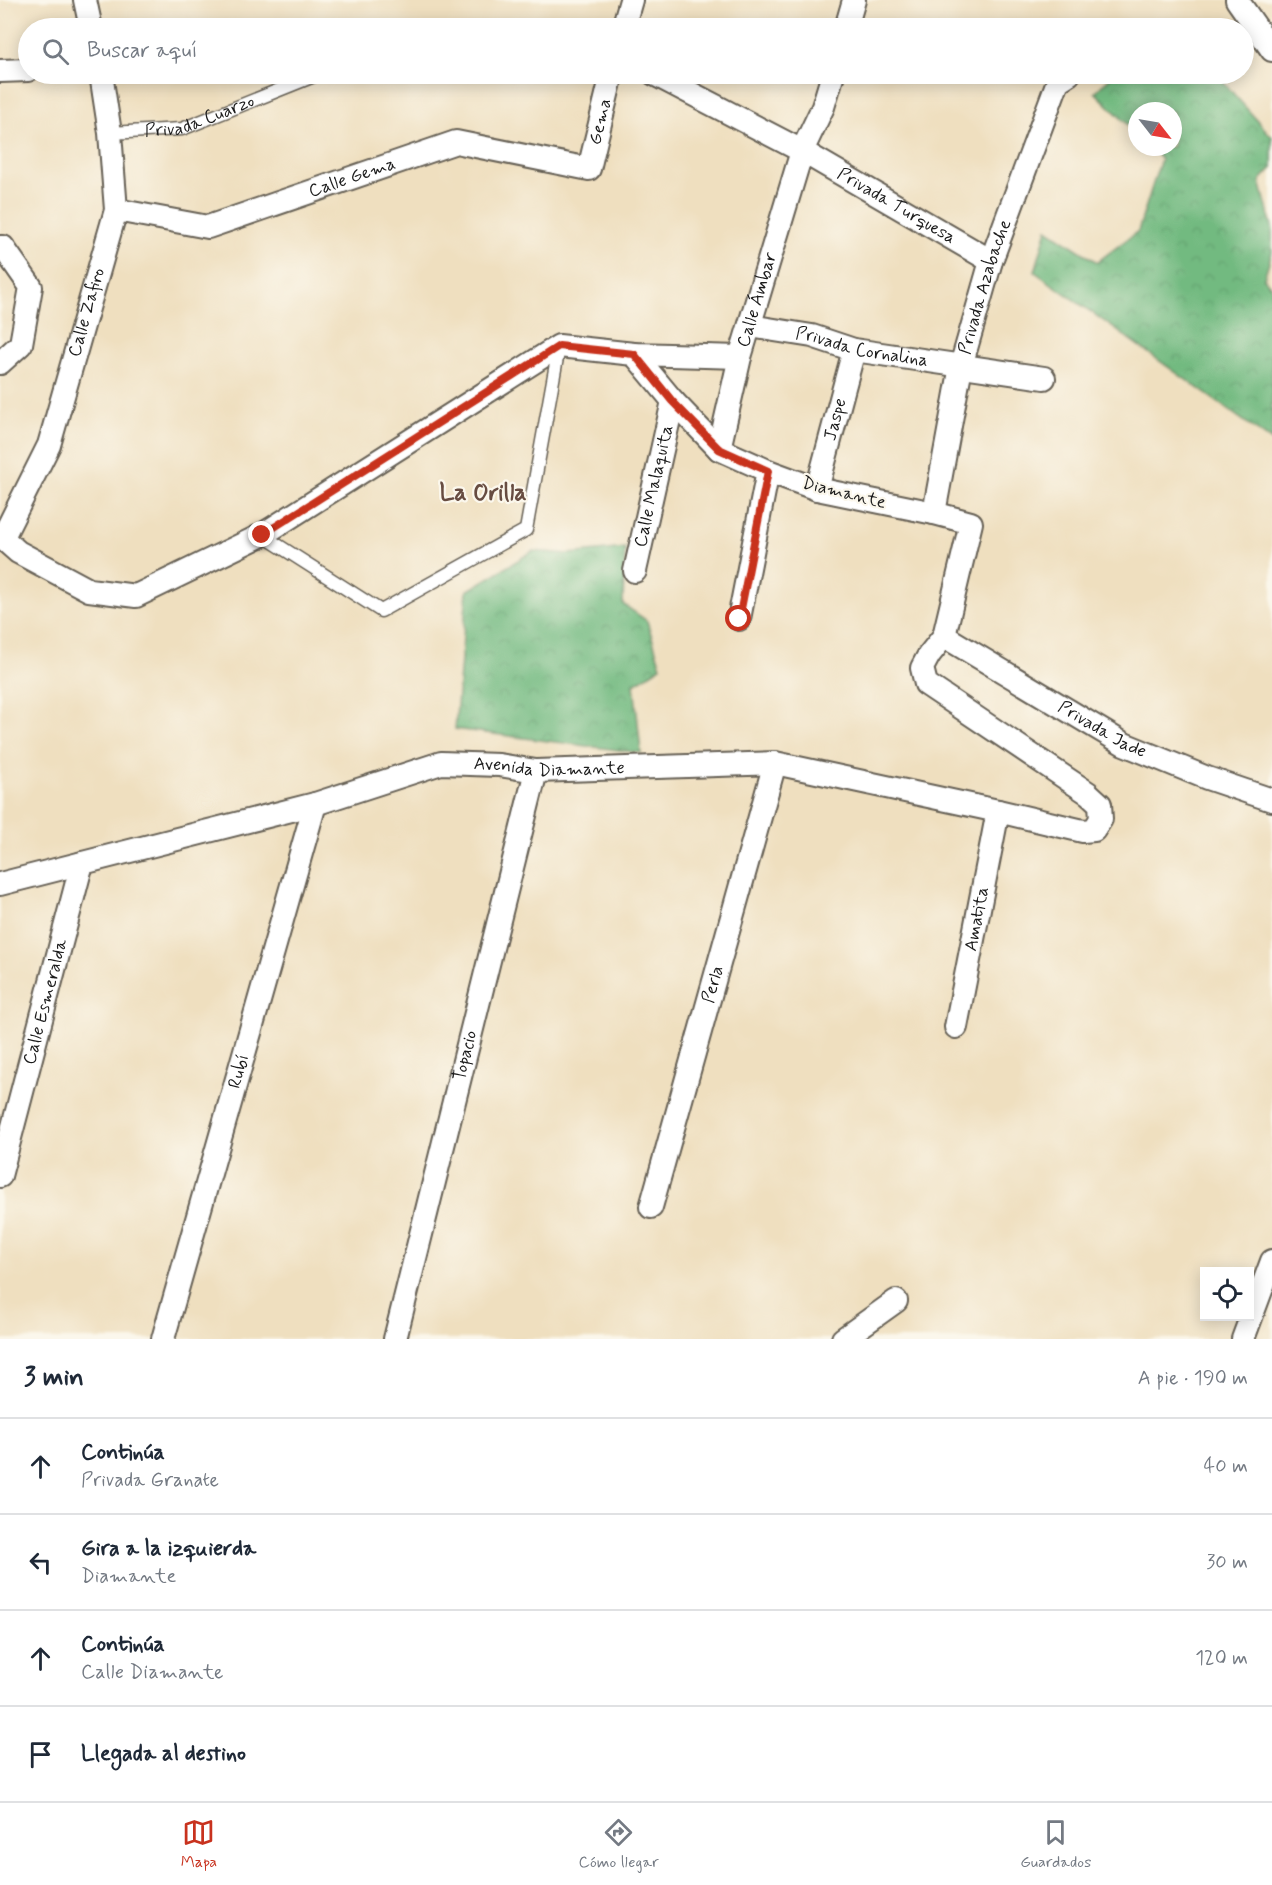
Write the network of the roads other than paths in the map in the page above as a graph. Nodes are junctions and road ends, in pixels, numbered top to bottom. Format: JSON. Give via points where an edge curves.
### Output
{"nodes":[{"id":1,"x":85,"y":0,"type":"edge"},
{"id":2,"x":631,"y":0,"type":"edge"},
{"id":3,"x":854,"y":0,"type":"edge"},
{"id":4,"x":1237,"y":0,"type":"edge"},
{"id":5,"x":89,"y":18,"type":"edge"},
{"id":6,"x":626,"y":18,"type":"edge"},
{"id":7,"x":849,"y":18,"type":"edge"},
{"id":8,"x":1250,"y":18,"type":"edge"},
{"id":9,"x":1254,"y":24,"type":"edge"},
{"id":10,"x":1272,"y":50,"type":"edge"},
{"id":11,"x":18,"y":70,"type":"edge"},
{"id":12,"x":0,"y":71,"type":"edge"},
{"id":13,"x":102,"y":84,"type":"edge"},
{"id":14,"x":294,"y":84,"type":"edge"},
{"id":15,"x":610,"y":84,"type":"edge"},
{"id":16,"x":673,"y":84,"type":"edge"},
{"id":17,"x":829,"y":84,"type":"edge"},
{"id":18,"x":1057,"y":84,"type":"edge"},
{"id":19,"x":110,"y":133,"type":"junction"},
{"id":20,"x":802,"y":151,"type":"junction"},
{"id":21,"x":589,"y":169,"type":"joint"},
{"id":22,"x":116,"y":210,"type":"junction"},
{"id":23,"x":0,"y":247,"type":"edge"},
{"id":24,"x":991,"y":261,"type":"junction"},
{"id":25,"x":750,"y":326,"type":"junction"},
{"id":26,"x":559,"y":346,"type":"junction"},
{"id":27,"x":854,"y":350,"type":"junction"},
{"id":28,"x":634,"y":354,"type":"junction"},
{"id":29,"x":740,"y":357,"type":"junction"},
{"id":30,"x":0,"y":363,"type":"edge"},
{"id":31,"x":961,"y":366,"type":"junction"},
{"id":32,"x":1044,"y":378,"type":"dead end"},
{"id":33,"x":672,"y":401,"type":"junction"},
{"id":34,"x":719,"y":449,"type":"junction"},
{"id":35,"x":768,"y":471,"type":"junction"},
{"id":36,"x":817,"y":489,"type":"junction"},
{"id":37,"x":934,"y":513,"type":"junction"},
{"id":38,"x":262,"y":535,"type":"junction"},
{"id":39,"x":1,"y":537,"type":"edge"},
{"id":40,"x":635,"y":571,"type":"dead end"},
{"id":41,"x":739,"y":619,"type":"dead end"},
{"id":42,"x":944,"y":636,"type":"junction"},
{"id":43,"x":775,"y":763,"type":"junction"},
{"id":44,"x":537,"y":771,"type":"junction"},
{"id":45,"x":1272,"y":800,"type":"edge"},
{"id":46,"x":315,"y":804,"type":"junction"},
{"id":47,"x":998,"y":811,"type":"junction"},
{"id":48,"x":82,"y":863,"type":"junction"},
{"id":49,"x":0,"y":884,"type":"edge"},
{"id":50,"x":956,"y":1027,"type":"dead end"},
{"id":51,"x":0,"y":1176,"type":"edge"},
{"id":52,"x":651,"y":1207,"type":"dead end"},
{"id":53,"x":1272,"y":1261,"type":"edge"},
{"id":54,"x":896,"y":1301,"type":"dead end"},
{"id":55,"x":163,"y":1339,"type":"edge"},
{"id":56,"x":395,"y":1339,"type":"edge"},
{"id":57,"x":843,"y":1339,"type":"edge"},
{"id":58,"x":1243,"y":1339,"type":"edge"}],
"edges":[{"from":1,"to":5,"type":"street"},
{"from":2,"to":6,"type":"street"},
{"from":3,"to":7,"type":"street"},
{"from":4,"to":8,"type":"street"},
{"from":9,"to":10,"type":"street"},
{"from":11,"to":12,"type":"street"},
{"from":13,"to":19,"type":"street","name":"Calle Zafiro"},
{"from":14,"to":19,"type":"lane","name":"Privada Cuarzo","via":[[183,129]]},
{"from":15,"to":21,"type":"street","name":"Gema"},
{"from":16,"to":20,"type":"street","name":"Privada Turquesa"},
{"from":17,"to":20,"type":"street","name":"Calle Ámbar"},
{"from":18,"to":24,"type":"street","name":"Privada Azabache"},
{"from":19,"to":22,"type":"street","name":"Calle Zafiro"},
{"from":20,"to":24,"type":"street","name":"Privada Turquesa"},
{"from":20,"to":25,"type":"street","name":"Calle Ámbar"},
{"from":21,"to":22,"type":"street","name":"Calle Gema","via":[[456,142],[208,227]]},
{"from":22,"to":39,"type":"street","name":"Calle Zafiro","via":[[49,445]]},
{"from":23,"to":30,"type":"street","via":[[31,287],[21,344]]},
{"from":24,"to":31,"type":"street","name":"Privada Azabache"},
{"from":25,"to":27,"type":"street","name":"Privada Cornalina","via":[[812,336]]},
{"from":25,"to":29,"type":"street","name":"Calle Ámbar"},
{"from":26,"to":28,"type":"street"},
{"from":26,"to":38,"type":"street"},
{"from":26,"to":38,"type":"lane","via":[[526,530],[381,611]]},
{"from":27,"to":31,"type":"street","name":"Privada Cornalina"},
{"from":27,"to":36,"type":"street","name":"Jaspe"},
{"from":28,"to":29,"type":"street"},
{"from":28,"to":33,"type":"street","name":"Diamante"},
{"from":29,"to":34,"type":"street","name":"Calle Ámbar"},
{"from":31,"to":32,"type":"street","name":"Privada Cornalina"},
{"from":31,"to":37,"type":"street","name":"Privada Azabache"},
{"from":33,"to":34,"type":"street","name":"Diamante"},
{"from":33,"to":40,"type":"street","name":"Calle Malaquita"},
{"from":34,"to":35,"type":"street","name":"Diamante"},
{"from":35,"to":36,"type":"street","name":"Diamante"},
{"from":35,"to":41,"type":"street"},
{"from":36,"to":37,"type":"street","name":"Diamante"},
{"from":37,"to":42,"type":"street","name":"Diamante","via":[[971,523]]},
{"from":38,"to":39,"type":"street","via":[[136,596],[89,590],[18,552]]},
{"from":42,"to":45,"type":"street","name":"Privada Jade","via":[[1124,744]]},
{"from":42,"to":47,"type":"street","name":"Avenida Diamante","via":[[922,668],[926,684],[1088,793],[1100,804],[1101,819],[1094,830],[1083,831]]},
{"from":43,"to":44,"type":"street","name":"Avenida Diamante"},
{"from":43,"to":47,"type":"street","name":"Avenida Diamante"},
{"from":43,"to":52,"type":"street","name":"Perla"},
{"from":44,"to":46,"type":"street","name":"Avenida Diamante","via":[[441,763]]},
{"from":44,"to":56,"type":"street","name":"Topacio"},
{"from":46,"to":48,"type":"street","name":"Avenida Diamante"},
{"from":46,"to":55,"type":"street","name":"Rubí"},
{"from":47,"to":50,"type":"street","name":"Amatita"},
{"from":48,"to":49,"type":"street","name":"Avenida Diamante"},
{"from":48,"to":51,"type":"street","name":"Calle Esmeralda"},
{"from":53,"to":58,"type":"street"},
{"from":54,"to":57,"type":"street"}]}
